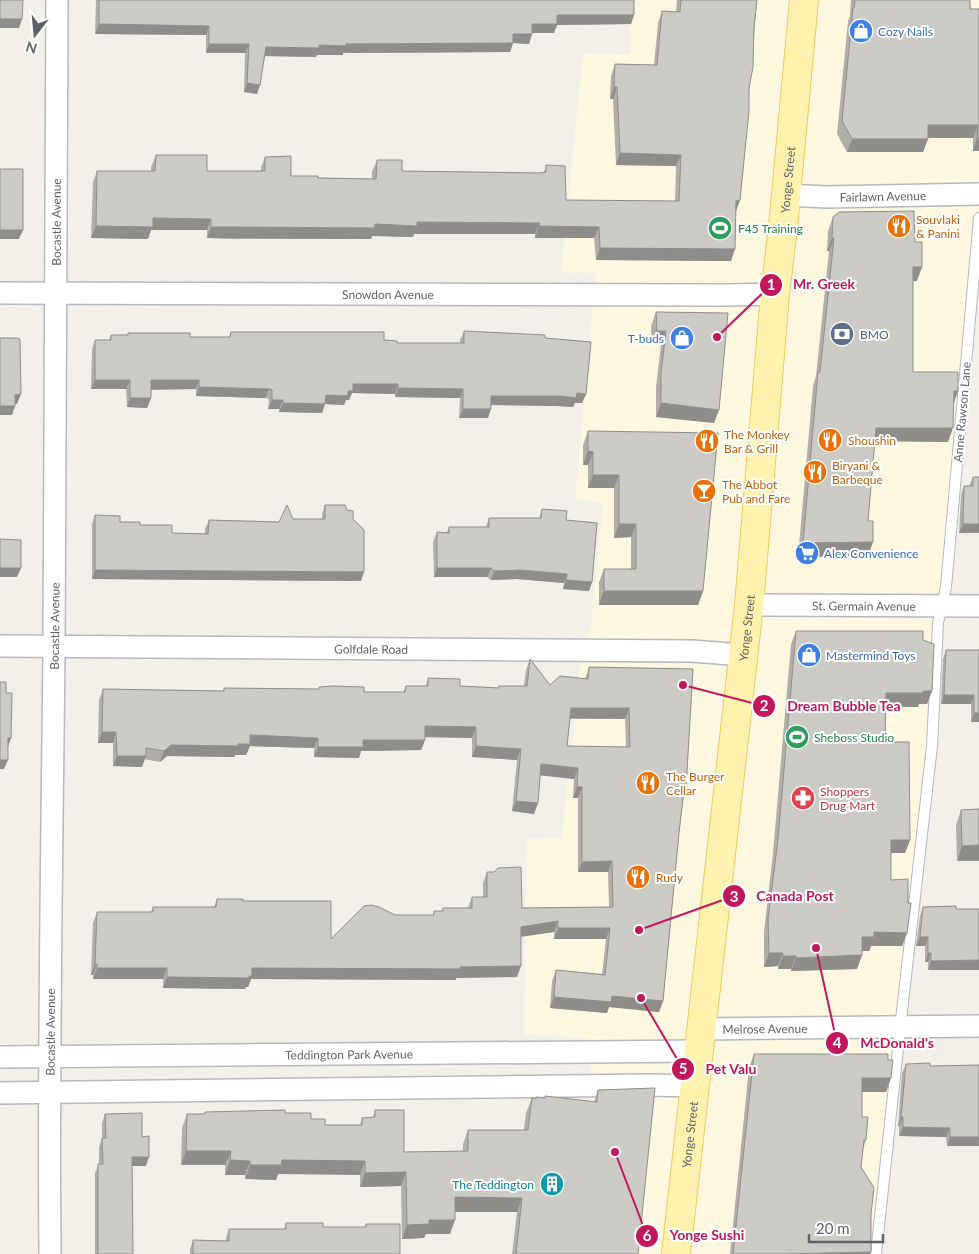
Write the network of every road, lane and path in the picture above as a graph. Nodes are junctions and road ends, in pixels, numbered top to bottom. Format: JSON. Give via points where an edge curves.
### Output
{"nodes":[{"id":1,"x":57,"y":0,"type":"edge"},
{"id":2,"x":804,"y":0,"type":"edge"},
{"id":3,"x":979,"y":194,"type":"edge"},
{"id":4,"x":786,"y":195,"type":"junction"},
{"id":5,"x":979,"y":218,"type":"edge"},
{"id":6,"x":0,"y":293,"type":"edge"},
{"id":7,"x":56,"y":293,"type":"junction"},
{"id":8,"x":775,"y":294,"type":"junction"},
{"id":9,"x":749,"y":605,"type":"junction"},
{"id":10,"x":942,"y":606,"type":"junction"},
{"id":11,"x":979,"y":606,"type":"edge"},
{"id":12,"x":0,"y":646,"type":"edge"},
{"id":13,"x":54,"y":646,"type":"junction"},
{"id":14,"x":743,"y":655,"type":"junction"},
{"id":15,"x":900,"y":1026,"type":"junction"},
{"id":16,"x":979,"y":1026,"type":"edge"},
{"id":17,"x":700,"y":1040,"type":"junction"},
{"id":18,"x":0,"y":1056,"type":"edge"},
{"id":19,"x":50,"y":1056,"type":"junction"},
{"id":20,"x":695,"y":1086,"type":"junction"},
{"id":21,"x":49,"y":1092,"type":"junction"},
{"id":22,"x":0,"y":1093,"type":"edge"},
{"id":23,"x":50,"y":1254,"type":"edge"},
{"id":24,"x":676,"y":1254,"type":"edge"},
{"id":25,"x":876,"y":1254,"type":"edge"}],
"edges":[{"from":1,"to":7,"type":"street","name":"Bocastle Avenue"},
{"from":2,"to":4,"type":"main road","name":"Yonge Street"},
{"from":3,"to":4,"type":"street","name":"Fairlawn Avenue","via":[[826,198]]},
{"from":4,"to":8,"type":"main road","name":"Yonge Street"},
{"from":5,"to":10,"type":"lane","name":"Anne Rawson Lane"},
{"from":6,"to":7,"type":"street","name":"Snowdon Avenue"},
{"from":7,"to":8,"type":"street","name":"Snowdon Avenue"},
{"from":7,"to":13,"type":"street","name":"Bocastle Avenue"},
{"from":8,"to":9,"type":"main road","name":"Yonge Street"},
{"from":9,"to":10,"type":"street","name":"St. Germain Avenue"},
{"from":9,"to":14,"type":"main road","name":"Yonge Street"},
{"from":10,"to":11,"type":"street","name":"St. Germain Avenue"},
{"from":10,"to":15,"type":"lane","name":"Anne Rawson Lane","via":[[938,623],[932,746]]},
{"from":12,"to":13,"type":"street","name":"Golfdale Road"},
{"from":13,"to":14,"type":"street","name":"Golfdale Road","via":[[692,651]]},
{"from":13,"to":19,"type":"street","name":"Bocastle Avenue"},
{"from":14,"to":17,"type":"main road","name":"Yonge Street"},
{"from":15,"to":16,"type":"street","name":"Melrose Avenue"},
{"from":15,"to":17,"type":"street","name":"Melrose Avenue"},
{"from":15,"to":25,"type":"lane","name":"Anne Rawson Lane"},
{"from":17,"to":19,"type":"street","name":"Teddington Park Avenue"},
{"from":17,"to":20,"type":"main road","name":"Yonge Street"},
{"from":18,"to":19,"type":"street","name":"Teddington Park Avenue"},
{"from":19,"to":21,"type":"street","name":"Bocastle Avenue"},
{"from":20,"to":21,"type":"street"},
{"from":20,"to":24,"type":"main road","name":"Yonge Street"},
{"from":21,"to":22,"type":"street"},
{"from":21,"to":23,"type":"street","name":"Bocastle Avenue"}]}
